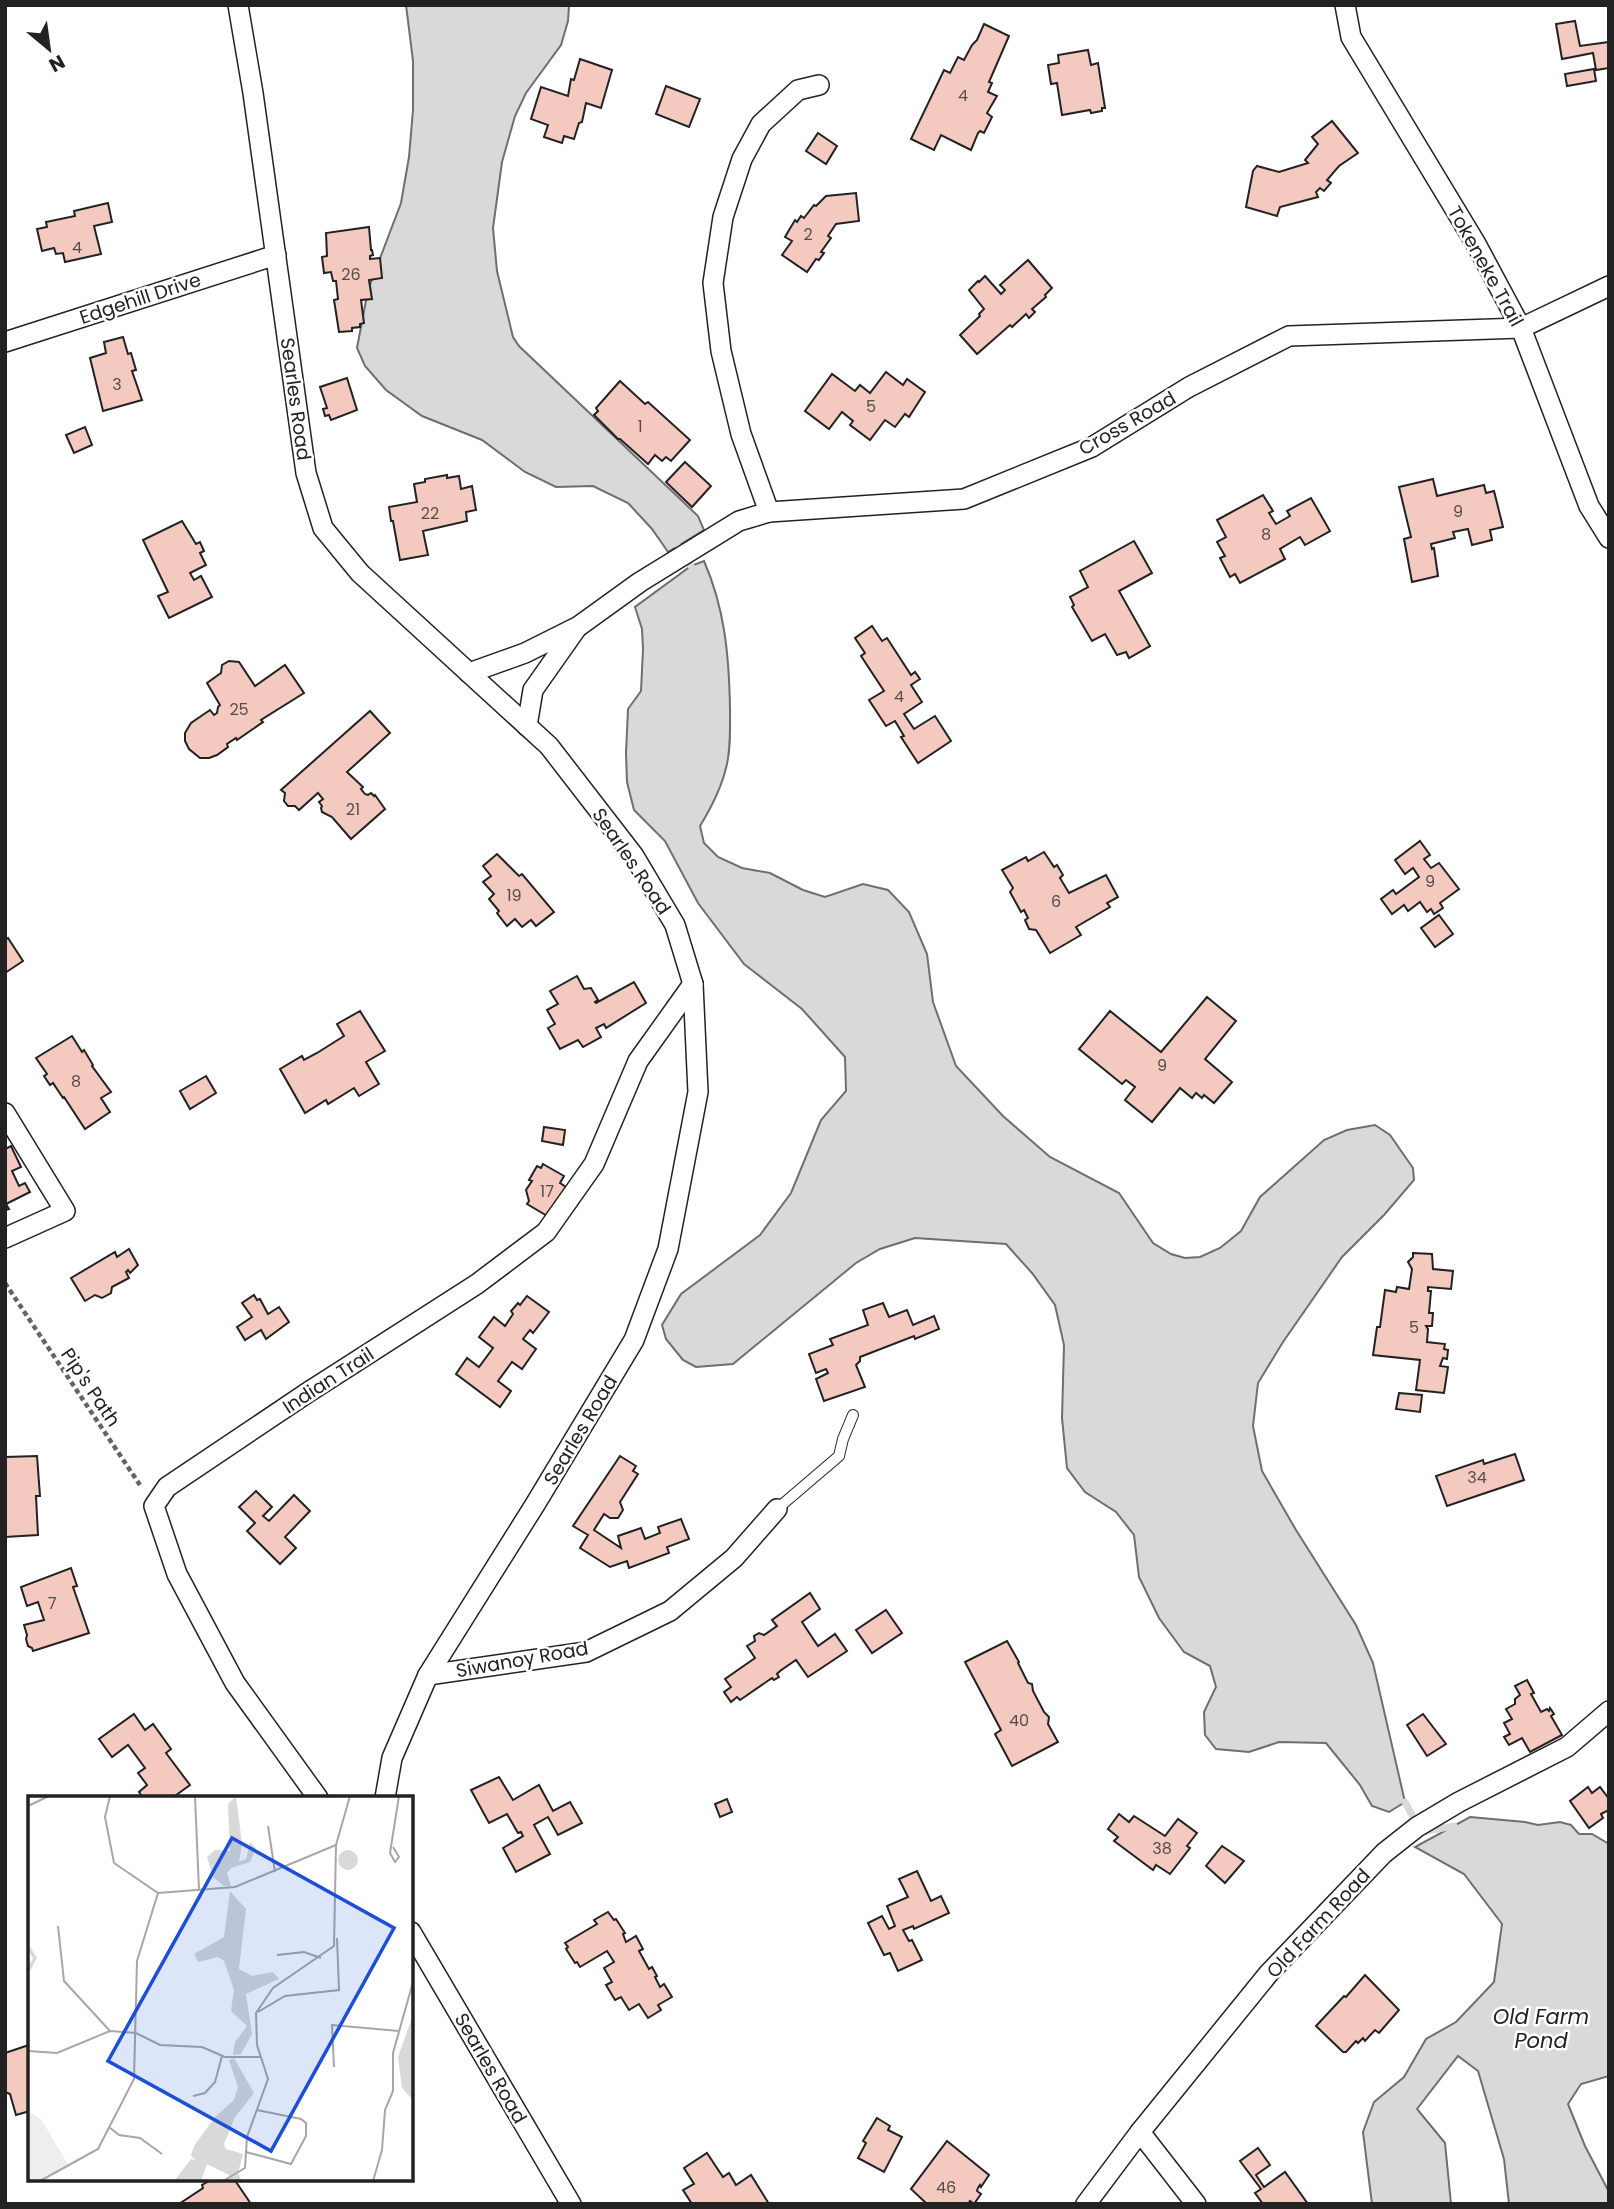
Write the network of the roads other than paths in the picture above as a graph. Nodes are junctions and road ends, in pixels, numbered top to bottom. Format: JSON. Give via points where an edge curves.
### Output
{"nodes":[{"id":1,"x":238,"y":5,"type":"edge"},
{"id":2,"x":1345,"y":5,"type":"edge"},
{"id":3,"x":819,"y":85,"type":"dead end"},
{"id":4,"x":275,"y":255,"type":"junction"},
{"id":5,"x":1609,"y":286,"type":"edge"},
{"id":6,"x":1521,"y":328,"type":"junction"},
{"id":7,"x":5,"y":342,"type":"edge"},
{"id":8,"x":769,"y":512,"type":"junction"},
{"id":9,"x":1609,"y":538,"type":"edge"},
{"id":10,"x":579,"y":626,"type":"junction"},
{"id":11,"x":469,"y":673,"type":"junction"},
{"id":12,"x":527,"y":726,"type":"junction"},
{"id":13,"x":693,"y":984,"type":"junction"},
{"id":14,"x":5,"y":1113,"type":"edge"},
{"id":15,"x":5,"y":1238,"type":"edge"},
{"id":16,"x":853,"y":1415,"type":"dead end"},
{"id":17,"x":776,"y":1509,"type":"joint"},
{"id":18,"x":429,"y":1675,"type":"junction"},
{"id":19,"x":1609,"y":1711,"type":"edge"},
{"id":20,"x":317,"y":1796,"type":"edge"},
{"id":21,"x":385,"y":1796,"type":"edge"},
{"id":22,"x":413,"y":1935,"type":"edge"},
{"id":23,"x":1140,"y":2132,"type":"junction"},
{"id":24,"x":571,"y":2204,"type":"edge"},
{"id":25,"x":1086,"y":2204,"type":"edge"},
{"id":26,"x":1196,"y":2204,"type":"edge"}],
"edges":[{"from":1,"to":4,"type":"street","name":"Searles Road"},
{"from":2,"to":6,"type":"street","name":"Tokeneke Trail","via":[[1351,37],[1476,244]]},
{"from":3,"to":8,"type":"street","via":[[798,90],[761,124],[742,159],[723,218],[713,283],[721,351],[738,422]]},
{"from":4,"to":7,"type":"street","name":"Edgehill Drive"},
{"from":4,"to":11,"type":"street","name":"Searles Road","via":[[306,473],[323,528],[360,573]]},
{"from":5,"to":6,"type":"street","name":"Cross Road"},
{"from":6,"to":8,"type":"street","name":"Cross Road","via":[[1289,336],[1189,387],[1092,447],[964,499]]},
{"from":6,"to":9,"type":"street","name":"Tokeneke Trail","via":[[1589,506]]},
{"from":8,"to":10,"type":"street","name":"Cross Road","via":[[739,521]]},
{"from":10,"to":11,"type":"street","name":"Cross Road","via":[[525,653]]},
{"from":10,"to":12,"type":"street","name":"Cross Road","via":[[533,690]]},
{"from":11,"to":12,"type":"street","name":"Searles Road"},
{"from":12,"to":13,"type":"street","name":"Searles Road","via":[[549,747],[634,856],[675,925]]},
{"from":13,"to":18,"type":"street","name":"Searles Road","via":[[698,1092],[668,1250],[634,1340]]},
{"from":13,"to":20,"type":"street","name":"Indian Trail","via":[[638,1061],[594,1164],[546,1232],[477,1284],[167,1487],[154,1506],[177,1574],[235,1683]]},
{"from":14,"to":15,"type":"street","via":[[65,1211]]},
{"from":16,"to":17,"type":"lane","via":[[839,1456]]},
{"from":17,"to":18,"type":"street","name":"Siwanoy Road","via":[[734,1558],[670,1611],[586,1652]]},
{"from":18,"to":21,"type":"street","name":"Searles Road","via":[[392,1758]]},
{"from":19,"to":23,"type":"street","name":"Old Farm Road","via":[[1567,1747],[1417,1826],[1384,1853],[1269,1973]]},
{"from":22,"to":24,"type":"street","name":"Searles Road"},
{"from":23,"to":25,"type":"street","name":"Old Farm Road"},
{"from":23,"to":26,"type":"street"}]}
